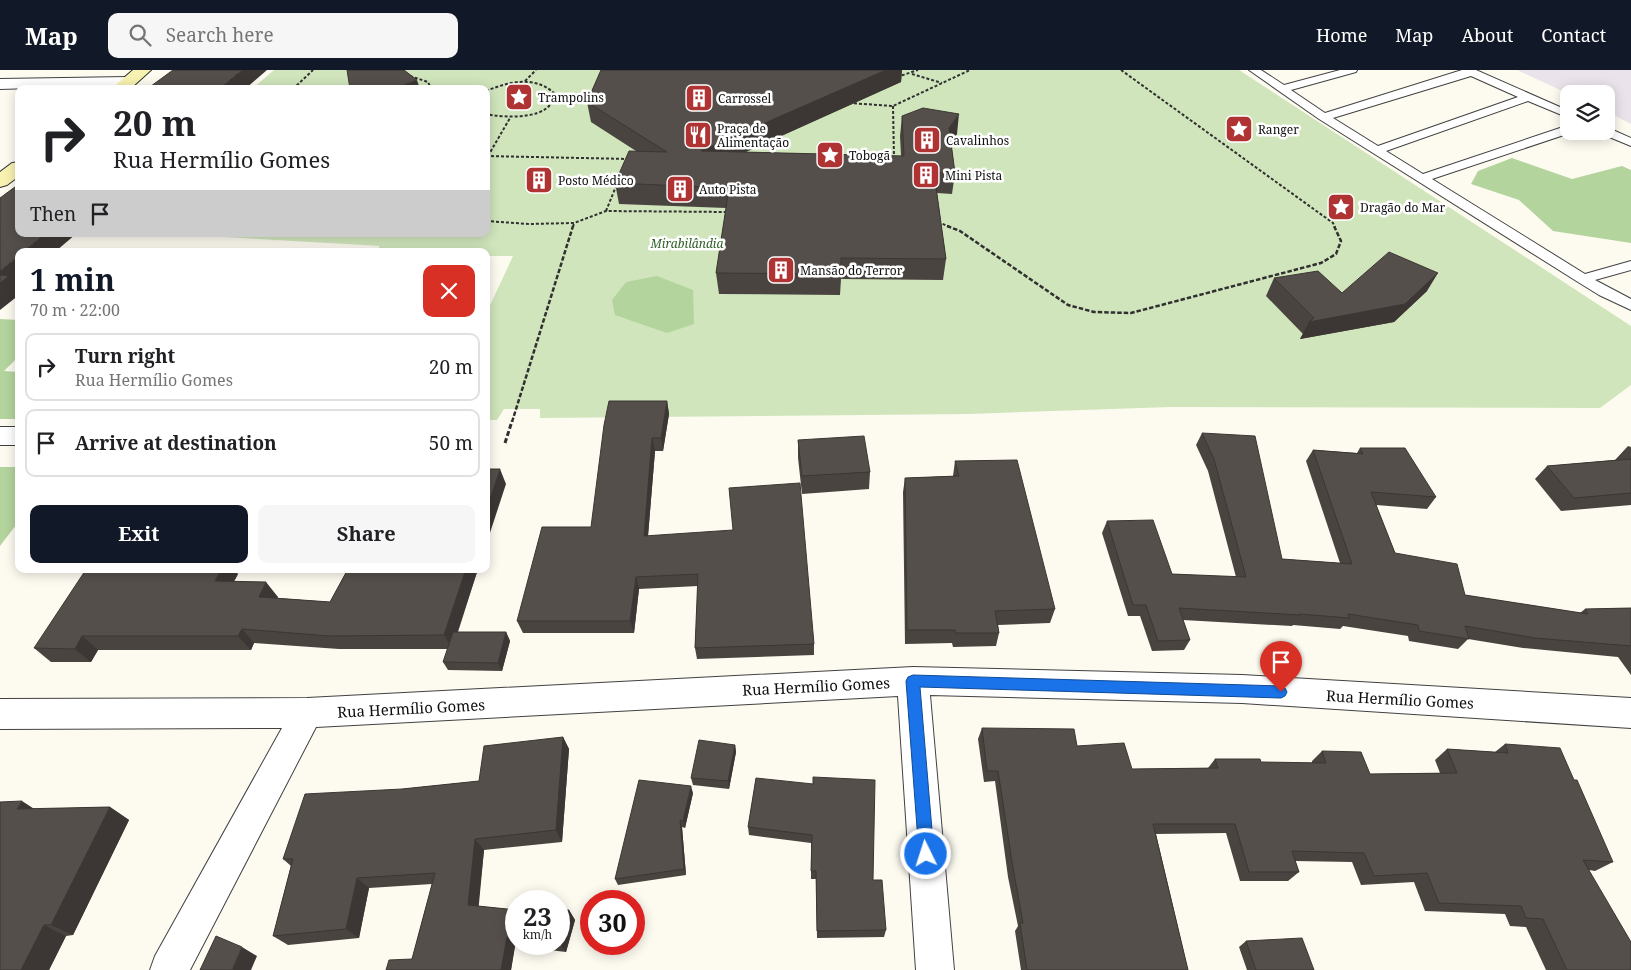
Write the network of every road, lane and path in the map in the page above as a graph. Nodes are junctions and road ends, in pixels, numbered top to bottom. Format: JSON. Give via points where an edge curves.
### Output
{"nodes":[{"id":1,"x":143,"y":70,"type":"edge"},
{"id":2,"x":313,"y":70,"type":"edge"},
{"id":3,"x":536,"y":70,"type":"edge"},
{"id":4,"x":918,"y":70,"type":"edge"},
{"id":5,"x":970,"y":70,"type":"edge"},
{"id":6,"x":1121,"y":70,"type":"edge"},
{"id":7,"x":1254,"y":70,"type":"edge"},
{"id":8,"x":1352,"y":70,"type":"edge"},
{"id":9,"x":1469,"y":71,"type":"edge"},
{"id":10,"x":912,"y":73,"type":"junction"},
{"id":11,"x":408,"y":76,"type":"edge"},
{"id":12,"x":893,"y":77,"type":"dead end"},
{"id":13,"x":525,"y":82,"type":"junction"},
{"id":14,"x":942,"y":83,"type":"junction"},
{"id":15,"x":0,"y":84,"type":"edge"},
{"id":16,"x":123,"y":85,"type":"edge"},
{"id":17,"x":296,"y":85,"type":"edge"},
{"id":18,"x":429,"y":85,"type":"edge"},
{"id":19,"x":1282,"y":89,"type":"junction"},
{"id":20,"x":490,"y":90,"type":"edge"},
{"id":21,"x":601,"y":97,"type":"edge"},
{"id":22,"x":1528,"y":97,"type":"junction"},
{"id":23,"x":553,"y":100,"type":"junction"},
{"id":24,"x":847,"y":103,"type":"edge"},
{"id":25,"x":893,"y":106,"type":"junction"},
{"id":26,"x":1560,"y":111,"type":"edge"},
{"id":27,"x":490,"y":114,"type":"edge"},
{"id":28,"x":1323,"y":116,"type":"junction"},
{"id":29,"x":511,"y":117,"type":"junction"},
{"id":30,"x":1560,"y":132,"type":"edge"},
{"id":31,"x":1615,"y":135,"type":"edge"},
{"id":32,"x":1631,"y":142,"type":"edge"},
{"id":33,"x":1377,"y":150,"type":"junction"},
{"id":34,"x":490,"y":151,"type":"edge"},
{"id":35,"x":490,"y":156,"type":"edge"},
{"id":36,"x":627,"y":159,"type":"junction"},
{"id":37,"x":636,"y":159,"type":"edge"},
{"id":38,"x":894,"y":166,"type":"edge"},
{"id":39,"x":623,"y":168,"type":"edge"},
{"id":40,"x":15,"y":170,"type":"edge"},
{"id":41,"x":620,"y":176,"type":"edge"},
{"id":42,"x":1424,"y":178,"type":"junction"},
{"id":43,"x":0,"y":181,"type":"edge"},
{"id":44,"x":606,"y":211,"type":"junction"},
{"id":45,"x":736,"y":212,"type":"edge"},
{"id":46,"x":930,"y":220,"type":"edge"},
{"id":47,"x":490,"y":221,"type":"edge"},
{"id":48,"x":574,"y":223,"type":"junction"},
{"id":49,"x":1631,"y":265,"type":"edge"},
{"id":50,"x":1583,"y":278,"type":"junction"},
{"id":51,"x":1631,"y":306,"type":"edge"},
{"id":52,"x":0,"y":436,"type":"edge"},
{"id":53,"x":15,"y":436,"type":"edge"},
{"id":54,"x":505,"y":442,"type":"dead end"},
{"id":55,"x":913,"y":681,"type":"junction"},
{"id":56,"x":307,"y":713,"type":"junction"},
{"id":57,"x":1631,"y":713,"type":"edge"},
{"id":58,"x":0,"y":714,"type":"edge"},
{"id":59,"x":170,"y":970,"type":"edge"},
{"id":60,"x":935,"y":970,"type":"edge"}],
"edges":[{"from":1,"to":16,"type":"main road"},
{"from":2,"to":17,"type":"path"},
{"from":3,"to":13,"type":"path"},
{"from":4,"to":10,"type":"path"},
{"from":5,"to":14,"type":"path"},
{"from":6,"to":46,"type":"path","via":[[1333,223],[1341,241],[1336,254],[1321,263],[1132,313],[1094,312],[1068,305],[960,231]]},
{"from":7,"to":19,"type":"lane"},
{"from":8,"to":19,"type":"lane"},
{"from":9,"to":22,"type":"lane"},
{"from":9,"to":28,"type":"lane"},
{"from":10,"to":12,"type":"path"},
{"from":10,"to":14,"type":"path"},
{"from":11,"to":18,"type":"path"},
{"from":13,"to":20,"type":"path"},
{"from":13,"to":23,"type":"path","via":[[551,89]]},
{"from":14,"to":25,"type":"path"},
{"from":15,"to":16,"type":"street"},
{"from":19,"to":28,"type":"lane"},
{"from":21,"to":23,"type":"path"},
{"from":22,"to":26,"type":"lane"},
{"from":22,"to":33,"type":"lane"},
{"from":23,"to":29,"type":"path","via":[[538,112]]},
{"from":24,"to":25,"type":"path"},
{"from":25,"to":38,"type":"path"},
{"from":27,"to":29,"type":"path"},
{"from":28,"to":33,"type":"lane"},
{"from":29,"to":34,"type":"path"},
{"from":30,"to":42,"type":"lane"},
{"from":31,"to":32,"type":"lane"},
{"from":33,"to":42,"type":"lane"},
{"from":35,"to":36,"type":"path"},
{"from":36,"to":37,"type":"path"},
{"from":36,"to":39,"type":"path"},
{"from":40,"to":43,"type":"main road"},
{"from":41,"to":44,"type":"path"},
{"from":42,"to":50,"type":"lane"},
{"from":44,"to":45,"type":"path"},
{"from":44,"to":48,"type":"path"},
{"from":47,"to":48,"type":"path"},
{"from":48,"to":54,"type":"path"},
{"from":49,"to":50,"type":"lane"},
{"from":50,"to":51,"type":"lane"},
{"from":52,"to":53,"type":"street"},
{"from":55,"to":56,"type":"street","name":"Rua Hermílio Gomes"},
{"from":55,"to":57,"type":"street","name":"Rua Hermílio Gomes","via":[[1242,689]]},
{"from":55,"to":60,"type":"street"},
{"from":56,"to":58,"type":"street","name":"Rua Hermílio Gomes"},
{"from":56,"to":59,"type":"street"}]}
